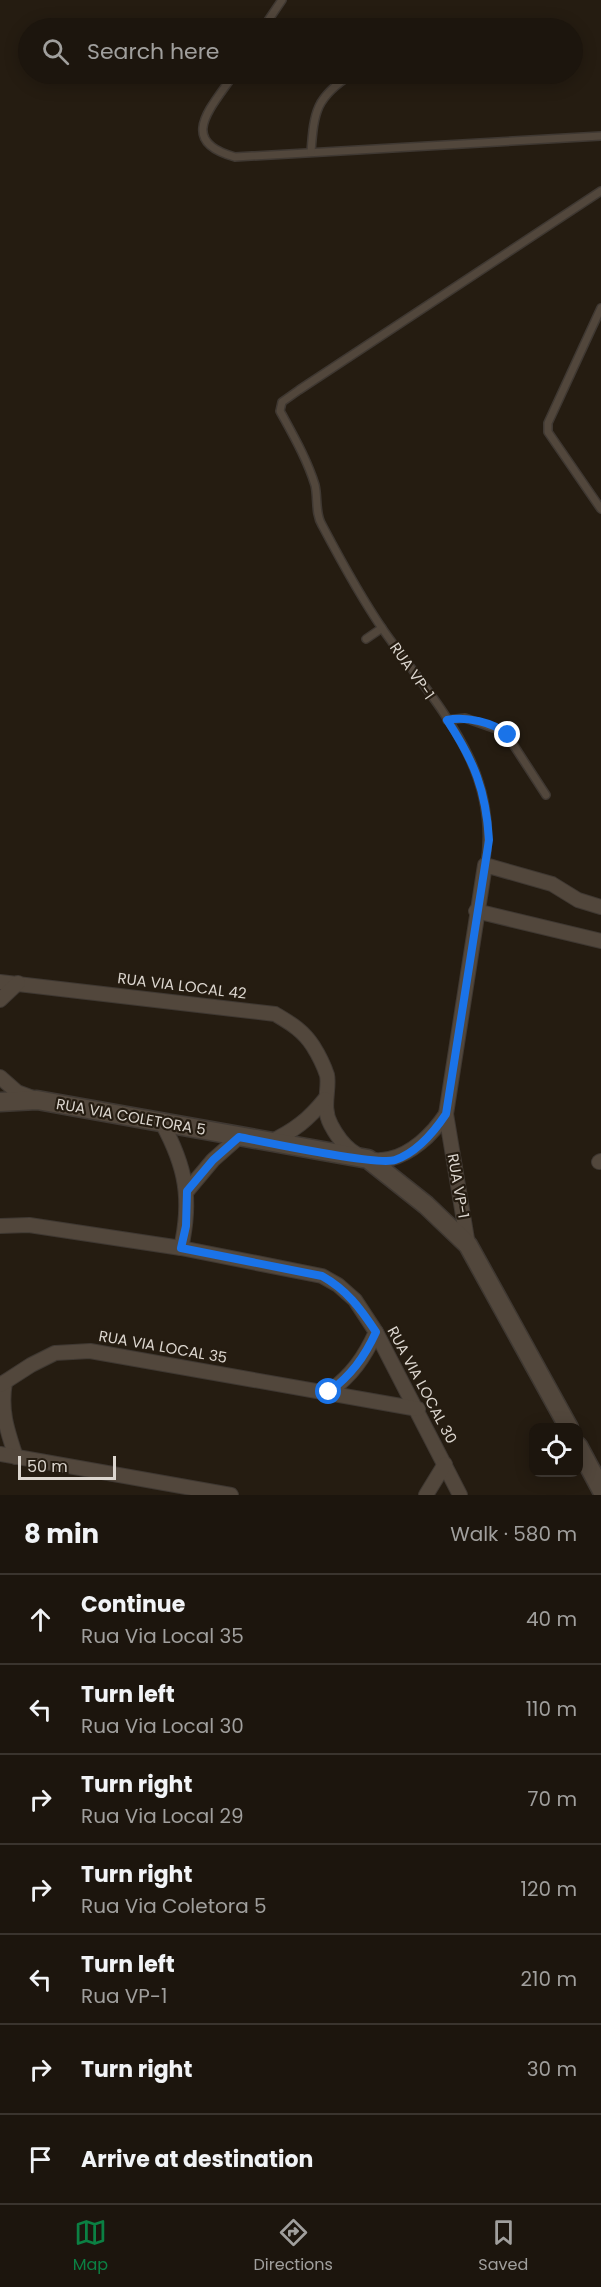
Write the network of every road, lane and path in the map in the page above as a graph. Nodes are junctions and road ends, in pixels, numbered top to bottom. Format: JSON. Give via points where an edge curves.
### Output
{"nodes":[{"id":1,"x":282,"y":0,"type":"edge"},
{"id":2,"x":270,"y":18,"type":"edge"},
{"id":3,"x":227,"y":84,"type":"edge"},
{"id":4,"x":336,"y":84,"type":"edge"},
{"id":5,"x":601,"y":136,"type":"edge"},
{"id":6,"x":310,"y":152,"type":"junction"},
{"id":7,"x":601,"y":191,"type":"edge"},
{"id":8,"x":601,"y":308,"type":"edge"},
{"id":9,"x":601,"y":509,"type":"edge"},
{"id":10,"x":382,"y":628,"type":"junction"},
{"id":11,"x":366,"y":639,"type":"dead end"},
{"id":12,"x":447,"y":720,"type":"junction"},
{"id":13,"x":546,"y":795,"type":"dead end"},
{"id":14,"x":485,"y":865,"type":"junction"},
{"id":15,"x":601,"y":907,"type":"edge"},
{"id":16,"x":476,"y":911,"type":"junction"},
{"id":17,"x":601,"y":941,"type":"edge"},
{"id":18,"x":0,"y":982,"type":"edge"},
{"id":19,"x":18,"y":983,"type":"junction"},
{"id":20,"x":0,"y":1000,"type":"edge"},
{"id":21,"x":0,"y":1077,"type":"edge"},
{"id":22,"x":325,"y":1098,"type":"junction"},
{"id":23,"x":37,"y":1100,"type":"junction"},
{"id":24,"x":0,"y":1102,"type":"edge"},
{"id":25,"x":446,"y":1114,"type":"junction"},
{"id":26,"x":162,"y":1123,"type":"junction"},
{"id":27,"x":239,"y":1137,"type":"junction"},
{"id":28,"x":270,"y":1142,"type":"junction"},
{"id":29,"x":368,"y":1159,"type":"junction"},
{"id":30,"x":187,"y":1191,"type":"junction"},
{"id":31,"x":0,"y":1226,"type":"edge"},
{"id":32,"x":468,"y":1245,"type":"junction"},
{"id":33,"x":181,"y":1248,"type":"junction"},
{"id":34,"x":376,"y":1332,"type":"junction"},
{"id":35,"x":3,"y":1384,"type":"edge"},
{"id":36,"x":329,"y":1392,"type":"junction"},
{"id":37,"x":418,"y":1409,"type":"junction"},
{"id":38,"x":566,"y":1423,"type":"edge"},
{"id":39,"x":0,"y":1454,"type":"edge"},
{"id":40,"x":583,"y":1454,"type":"edge"},
{"id":41,"x":16,"y":1457,"type":"junction"},
{"id":42,"x":445,"y":1464,"type":"junction"},
{"id":43,"x":601,"y":1489,"type":"edge"},
{"id":44,"x":231,"y":1495,"type":"edge"},
{"id":45,"x":426,"y":1495,"type":"edge"},
{"id":46,"x":460,"y":1495,"type":"edge"}],
"edges":[{"from":1,"to":2,"type":"lane"},
{"from":3,"to":6,"type":"lane","via":[[206,117],[202,133],[205,143],[214,151],[234,157]]},
{"from":4,"to":6,"type":"lane","via":[[329,88],[314,117]]},
{"from":5,"to":6,"type":"lane"},
{"from":7,"to":10,"type":"lane","name":"RUA VP-1","via":[[282,402],[280,411],[304,455],[315,487],[320,522]]},
{"from":8,"to":9,"type":"lane","via":[[548,423],[549,432]]},
{"from":10,"to":11,"type":"lane"},
{"from":10,"to":12,"type":"lane","name":"RUA VP-1"},
{"from":12,"to":13,"type":"lane","via":[[465,718],[504,732]]},
{"from":12,"to":14,"type":"lane","name":"RUA VP-1","via":[[476,768],[487,804],[489,840]]},
{"from":14,"to":15,"type":"street","via":[[552,884],[578,900]]},
{"from":14,"to":16,"type":"street","name":"RUA VP-1"},
{"from":16,"to":17,"type":"street"},
{"from":16,"to":25,"type":"street","name":"RUA VP-1"},
{"from":18,"to":19,"type":"street","name":"RUA VIA LOCAL 42"},
{"from":19,"to":20,"type":"street"},
{"from":19,"to":22,"type":"street","name":"RUA VIA LOCAL 42","via":[[274,1014],[297,1026],[314,1046],[327,1077]]},
{"from":21,"to":23,"type":"street","via":[[17,1092]]},
{"from":22,"to":28,"type":"street","via":[[294,1131]]},
{"from":22,"to":29,"type":"street","via":[[330,1124],[346,1145]]},
{"from":23,"to":24,"type":"street","name":"RUA VIA COLETORA 5"},
{"from":23,"to":26,"type":"street","name":"RUA VIA COLETORA 5"},
{"from":25,"to":29,"type":"street","name":"RUA VIA COLETORA 5","via":[[418,1147],[394,1160]]},
{"from":25,"to":32,"type":"street","name":"RUA VP-1"},
{"from":26,"to":27,"type":"street","name":"RUA VIA COLETORA 5"},
{"from":26,"to":30,"type":"street","via":[[178,1153]]},
{"from":27,"to":28,"type":"street","name":"RUA VIA COLETORA 5"},
{"from":27,"to":30,"type":"street"},
{"from":28,"to":29,"type":"street","name":"RUA VIA COLETORA 5"},
{"from":29,"to":32,"type":"street","name":"RUA VIA COLETORA 5"},
{"from":30,"to":33,"type":"street"},
{"from":31,"to":33,"type":"street","name":"RUA VIA LOCAL 30","via":[[29,1225]]},
{"from":32,"to":38,"type":"street","name":"RUA VP-1"},
{"from":33,"to":34,"type":"street","name":"RUA VIA LOCAL 30","via":[[322,1276],[355,1300]]},
{"from":34,"to":36,"type":"street","via":[[349,1377]]},
{"from":34,"to":37,"type":"street","name":"RUA VIA LOCAL 30"},
{"from":35,"to":36,"type":"street","name":"RUA VIA LOCAL 35","via":[[56,1353],[90,1351]]},
{"from":35,"to":41,"type":"street","via":[[1,1401]]},
{"from":36,"to":37,"type":"street","name":"RUA VIA LOCAL 35"},
{"from":37,"to":42,"type":"street","name":"RUA VIA LOCAL 30"},
{"from":39,"to":41,"type":"street"},
{"from":40,"to":43,"type":"street"},
{"from":41,"to":44,"type":"street"},
{"from":42,"to":45,"type":"street"},
{"from":42,"to":46,"type":"street","name":"RUA VIA LOCAL 30"}]}
